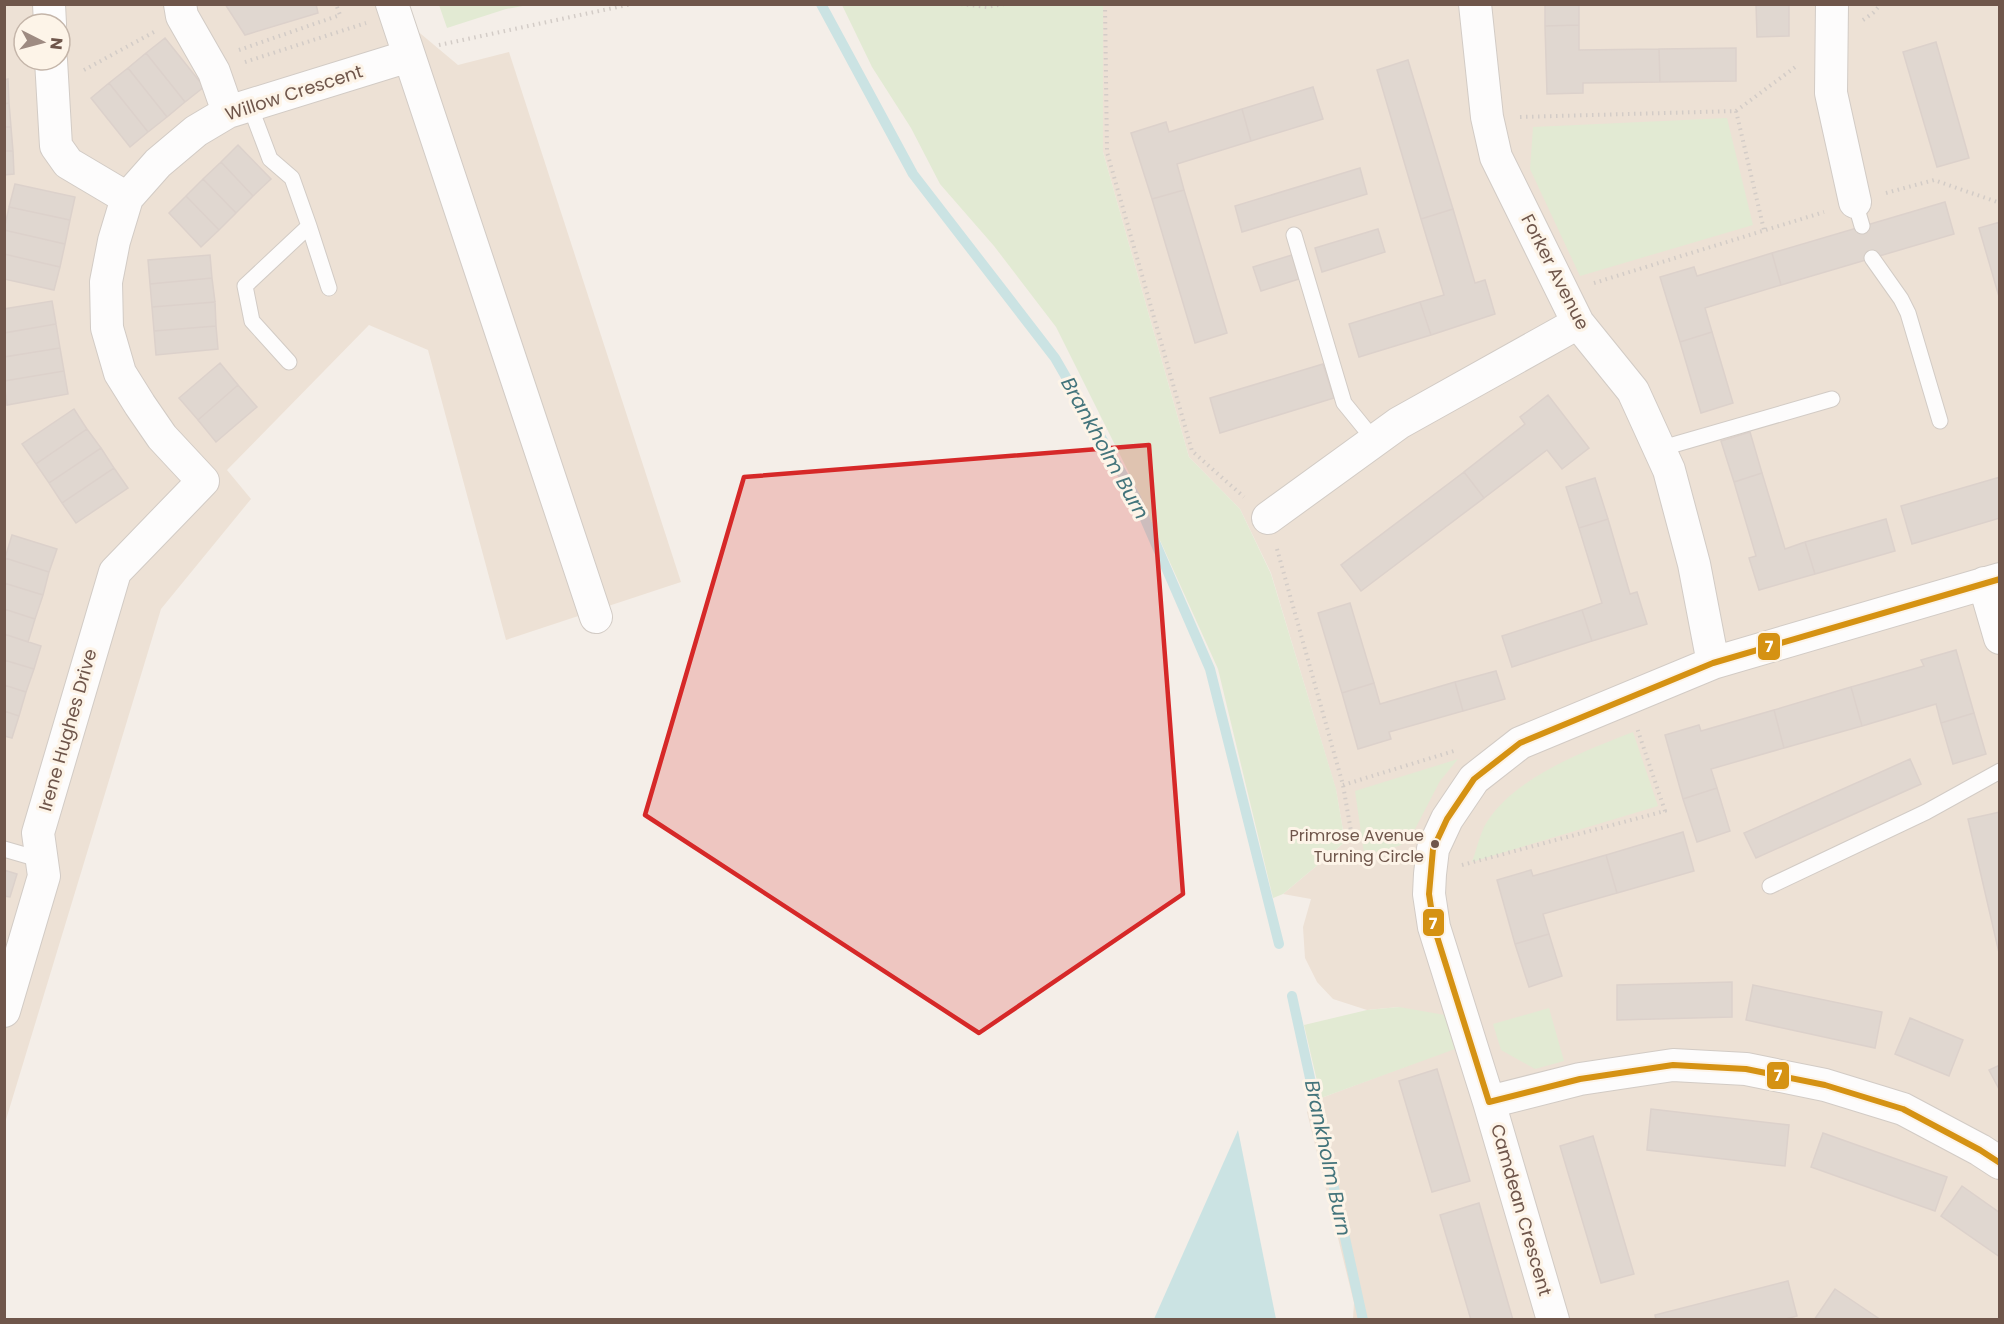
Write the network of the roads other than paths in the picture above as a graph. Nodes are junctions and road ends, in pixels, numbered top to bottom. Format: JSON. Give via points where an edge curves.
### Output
{"nodes":[{"id":1,"x":180,"y":4,"type":"edge"},
{"id":2,"x":1474,"y":4,"type":"edge"},
{"id":3,"x":1832,"y":4,"type":"edge"},
{"id":4,"x":394,"y":9,"type":"edge"},
{"id":5,"x":409,"y":56,"type":"junction"},
{"id":6,"x":52,"y":74,"type":"edge"},
{"id":7,"x":239,"y":109,"type":"junction"},
{"id":8,"x":127,"y":198,"type":"junction"},
{"id":9,"x":1859,"y":214,"type":"road end"},
{"id":10,"x":309,"y":226,"type":"junction"},
{"id":11,"x":1294,"y":235,"type":"dead end"},
{"id":12,"x":1872,"y":258,"type":"dead end"},
{"id":13,"x":328,"y":288,"type":"dead end"},
{"id":14,"x":1578,"y":323,"type":"junction"},
{"id":15,"x":290,"y":362,"type":"dead end"},
{"id":16,"x":1832,"y":399,"type":"dead end"},
{"id":17,"x":1940,"y":421,"type":"dead end"},
{"id":18,"x":1375,"y":441,"type":"junction"},
{"id":19,"x":1659,"y":449,"type":"junction"},
{"id":20,"x":203,"y":481,"type":"joint"},
{"id":21,"x":1268,"y":518,"type":"road end"},
{"id":22,"x":1992,"y":581,"type":"edge"},
{"id":23,"x":596,"y":617,"type":"dead end"},
{"id":24,"x":2000,"y":639,"type":"edge"},
{"id":25,"x":1713,"y":663,"type":"junction"},
{"id":26,"x":2000,"y":771,"type":"edge"},
{"id":27,"x":4,"y":849,"type":"edge"},
{"id":28,"x":42,"y":860,"type":"junction"},
{"id":29,"x":1770,"y":886,"type":"dead end"},
{"id":30,"x":4,"y":1011,"type":"edge"},
{"id":31,"x":1489,"y":1102,"type":"junction"},
{"id":32,"x":2000,"y":1163,"type":"edge"},
{"id":33,"x":1553,"y":1320,"type":"edge"}],
"edges":[{"from":1,"to":7,"type":"street","via":[[182,16],[225,62]]},
{"from":2,"to":14,"type":"street","name":"Forker Avenue","via":[[1487,117],[1496,157]]},
{"from":3,"to":9,"type":"street","via":[[1831,93]]},
{"from":4,"to":5,"type":"street"},
{"from":5,"to":7,"type":"street","name":"Willow Crescent"},
{"from":5,"to":23,"type":"street"},
{"from":6,"to":8,"type":"street","via":[[56,146],[68,164]]},
{"from":7,"to":8,"type":"street","name":"Willow Crescent","via":[[196,131],[158,163]]},
{"from":7,"to":10,"type":"lane","via":[[270,159],[292,178]]},
{"from":8,"to":20,"type":"street","name":"Willow Crescent","via":[[106,282],[107,328],[120,373],[140,405],[162,437]]},
{"from":10,"to":13,"type":"lane"},
{"from":10,"to":15,"type":"lane","via":[[245,286],[252,321]]},
{"from":11,"to":18,"type":"lane","via":[[1344,403]]},
{"from":12,"to":17,"type":"lane","via":[[1908,313]]},
{"from":14,"to":18,"type":"street","via":[[1399,423]]},
{"from":14,"to":19,"type":"street","name":"Forker Avenue","via":[[1633,391]]},
{"from":16,"to":19,"type":"lane"},
{"from":18,"to":21,"type":"street"},
{"from":19,"to":25,"type":"street","name":"Forker Avenue","via":[[1669,470],[1694,564]]},
{"from":20,"to":28,"type":"street","name":"Irene Hughes Drive","via":[[115,572],[38,833]]},
{"from":22,"to":24,"type":"street"},
{"from":22,"to":25,"type":"street","name":"Camdean Crescent"},
{"from":25,"to":31,"type":"street","name":"Camdean Crescent","via":[[1520,742],[1474,778],[1447,819],[1433,849],[1429,884],[1434,927]]},
{"from":26,"to":29,"type":"lane","via":[[1926,812]]},
{"from":27,"to":28,"type":"lane"},
{"from":28,"to":30,"type":"street","name":"Irene Hughes Drive","via":[[44,876]]},
{"from":31,"to":32,"type":"street","via":[[1580,1079],[1673,1065],[1746,1070],[1825,1085],[1903,1109]]},
{"from":31,"to":33,"type":"street","name":"Camdean Crescent"}]}
